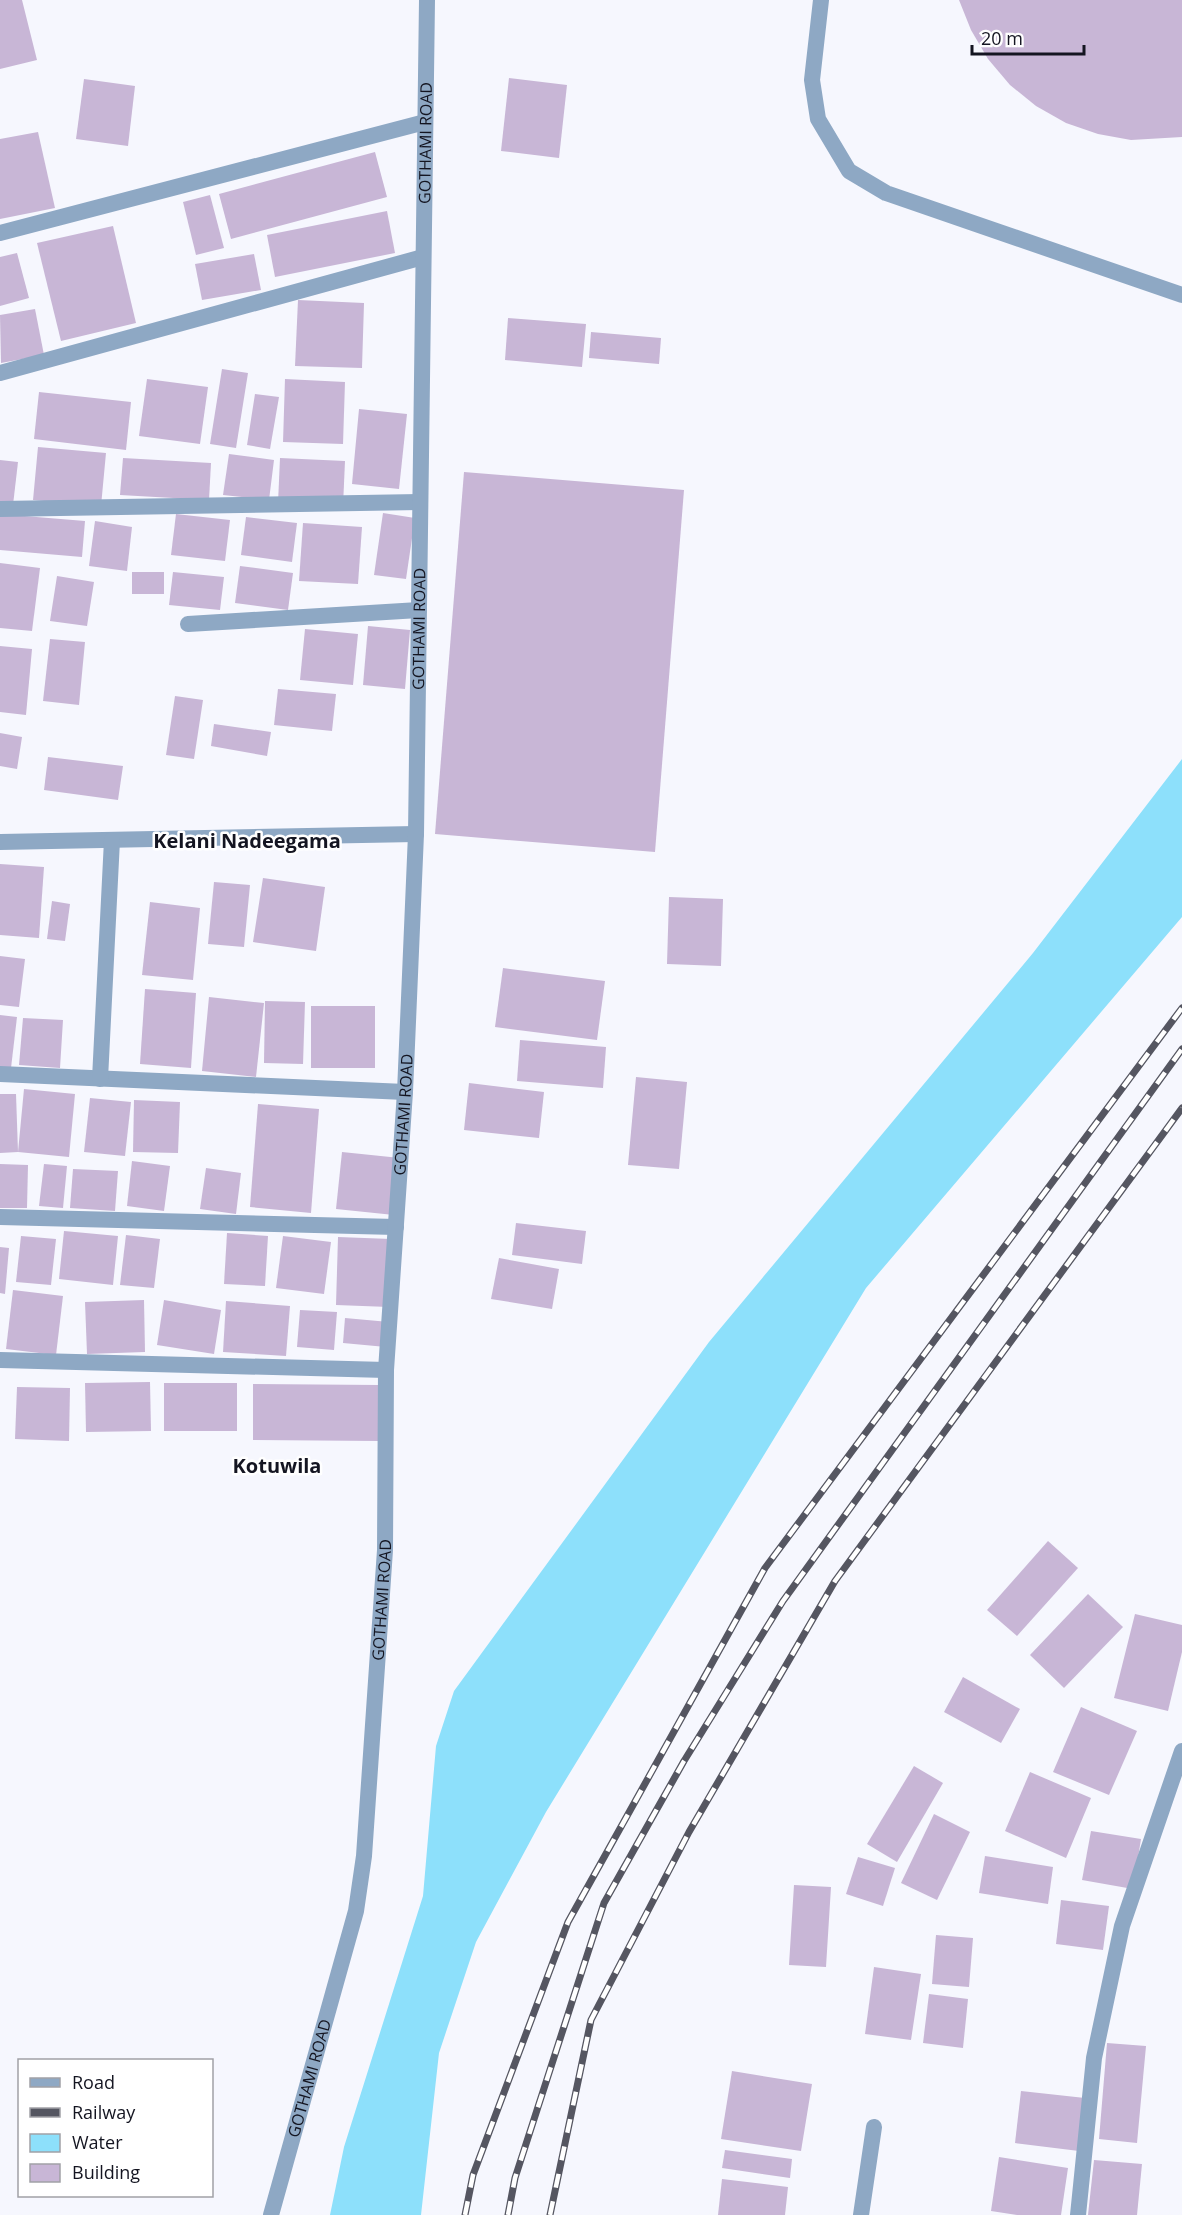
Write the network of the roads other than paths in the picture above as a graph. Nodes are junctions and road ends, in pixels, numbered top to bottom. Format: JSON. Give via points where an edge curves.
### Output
{"nodes":[{"id":1,"x":427,"y":0,"type":"edge"},
{"id":2,"x":821,"y":0,"type":"edge"},
{"id":3,"x":425,"y":122,"type":"junction"},
{"id":4,"x":0,"y":233,"type":"edge"},
{"id":5,"x":423,"y":257,"type":"junction"},
{"id":6,"x":1182,"y":295,"type":"edge"},
{"id":7,"x":0,"y":374,"type":"edge"},
{"id":8,"x":420,"y":502,"type":"junction"},
{"id":9,"x":0,"y":509,"type":"edge"},
{"id":10,"x":418,"y":610,"type":"junction"},
{"id":11,"x":188,"y":624,"type":"dead end"},
{"id":12,"x":416,"y":834,"type":"junction"},
{"id":13,"x":112,"y":840,"type":"junction"},
{"id":14,"x":0,"y":843,"type":"edge"},
{"id":15,"x":0,"y":1074,"type":"edge"},
{"id":16,"x":100,"y":1078,"type":"junction"},
{"id":17,"x":405,"y":1092,"type":"junction"},
{"id":18,"x":0,"y":1217,"type":"edge"},
{"id":19,"x":396,"y":1227,"type":"junction"},
{"id":20,"x":0,"y":1360,"type":"edge"},
{"id":21,"x":386,"y":1370,"type":"junction"},
{"id":22,"x":1182,"y":1750,"type":"edge"},
{"id":23,"x":874,"y":2127,"type":"dead end"},
{"id":24,"x":271,"y":2215,"type":"edge"},
{"id":25,"x":861,"y":2215,"type":"edge"},
{"id":26,"x":1078,"y":2215,"type":"edge"}],
"edges":[{"from":1,"to":3,"type":"street","name":"GOTHAMI ROAD"},
{"from":2,"to":6,"type":"street","via":[[812,80],[818,119],[849,171],[886,193]]},
{"from":3,"to":4,"type":"street"},
{"from":3,"to":5,"type":"street","name":"GOTHAMI ROAD"},
{"from":5,"to":7,"type":"street"},
{"from":5,"to":8,"type":"street","name":"GOTHAMI ROAD"},
{"from":8,"to":9,"type":"street"},
{"from":8,"to":10,"type":"street","name":"GOTHAMI ROAD"},
{"from":10,"to":11,"type":"street"},
{"from":10,"to":12,"type":"street","name":"GOTHAMI ROAD"},
{"from":12,"to":13,"type":"street"},
{"from":12,"to":17,"type":"street","name":"GOTHAMI ROAD"},
{"from":13,"to":14,"type":"street"},
{"from":13,"to":16,"type":"street"},
{"from":15,"to":16,"type":"street"},
{"from":16,"to":17,"type":"street"},
{"from":17,"to":19,"type":"street","name":"GOTHAMI ROAD"},
{"from":18,"to":19,"type":"street"},
{"from":19,"to":21,"type":"street","name":"GOTHAMI ROAD"},
{"from":20,"to":21,"type":"street"},
{"from":21,"to":24,"type":"street","name":"GOTHAMI ROAD","via":[[385,1550],[364,1856],[356,1911]]},
{"from":22,"to":26,"type":"street","via":[[1122,1926],[1094,2058]]},
{"from":23,"to":25,"type":"street"}]}
